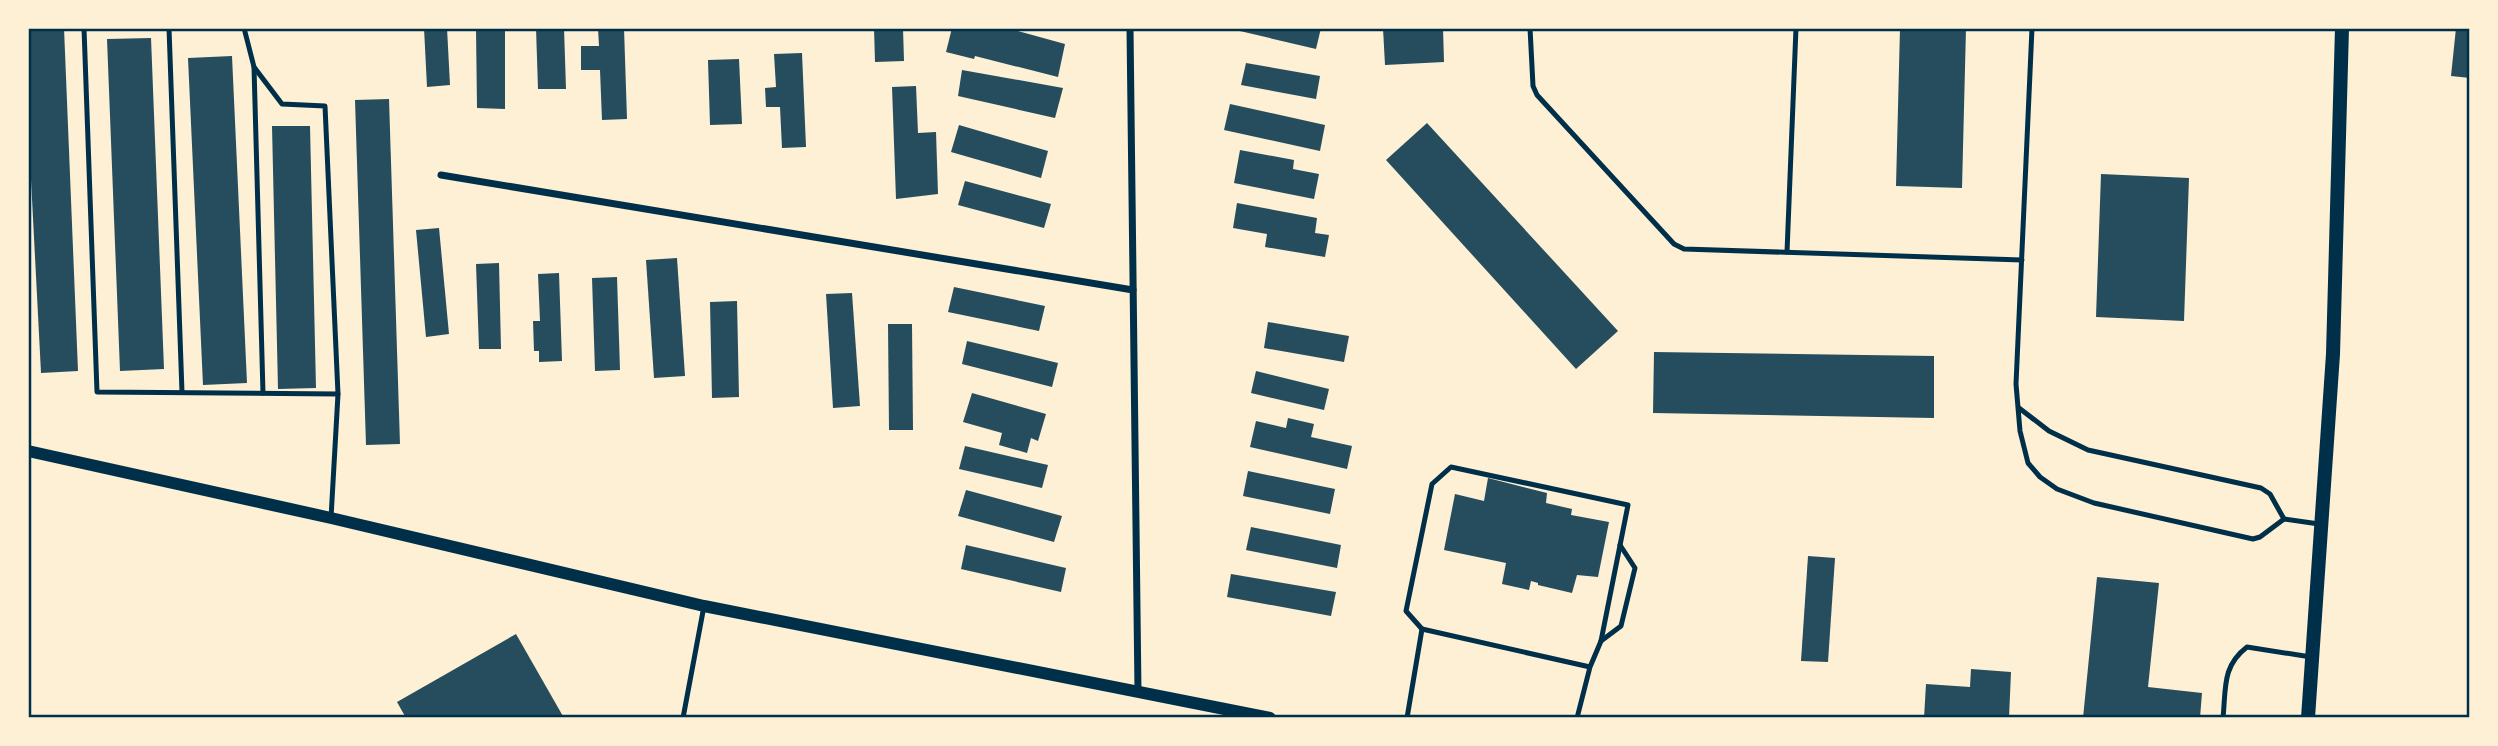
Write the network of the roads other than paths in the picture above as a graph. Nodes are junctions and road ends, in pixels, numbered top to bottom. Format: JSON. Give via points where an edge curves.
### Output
{"nodes":[{"id":1,"x":84,"y":28,"type":"edge"},
{"id":2,"x":169,"y":28,"type":"edge"},
{"id":3,"x":244,"y":28,"type":"edge"},
{"id":4,"x":1130,"y":28,"type":"edge"},
{"id":5,"x":1530,"y":28,"type":"edge"},
{"id":6,"x":1796,"y":28,"type":"edge"},
{"id":7,"x":2032,"y":28,"type":"edge"},
{"id":8,"x":2342,"y":28,"type":"edge"},
{"id":9,"x":254,"y":67,"type":"junction"},
{"id":10,"x":441,"y":175,"type":"dead end"},
{"id":11,"x":1787,"y":252,"type":"junction"},
{"id":12,"x":2022,"y":260,"type":"junction"},
{"id":13,"x":1133,"y":290,"type":"junction"},
{"id":14,"x":182,"y":392,"type":"junction"},
{"id":15,"x":263,"y":393,"type":"junction"},
{"id":16,"x":338,"y":394,"type":"junction"},
{"id":17,"x":2018,"y":407,"type":"junction"},
{"id":18,"x":28,"y":451,"type":"edge"},
{"id":19,"x":331,"y":518,"type":"junction"},
{"id":20,"x":2284,"y":519,"type":"junction"},
{"id":21,"x":2322,"y":524,"type":"junction"},
{"id":22,"x":1620,"y":545,"type":"junction"},
{"id":23,"x":704,"y":606,"type":"junction"},
{"id":24,"x":1422,"y":629,"type":"junction"},
{"id":25,"x":1601,"y":641,"type":"junction"},
{"id":26,"x":2313,"y":658,"type":"junction"},
{"id":27,"x":1590,"y":667,"type":"junction"},
{"id":28,"x":1138,"y":692,"type":"junction"},
{"id":29,"x":683,"y":718,"type":"edge"},
{"id":30,"x":1270,"y":718,"type":"edge"},
{"id":31,"x":1407,"y":718,"type":"edge"},
{"id":32,"x":1577,"y":718,"type":"edge"},
{"id":33,"x":2223,"y":718,"type":"edge"},
{"id":34,"x":2308,"y":718,"type":"edge"}],
"edges":[{"from":1,"to":14,"type":"lane","via":[[97,392]]},
{"from":2,"to":14,"type":"lane"},
{"from":3,"to":9,"type":"lane"},
{"from":4,"to":13,"type":"street"},
{"from":5,"to":11,"type":"lane","via":[[1536,95],[1674,244]]},
{"from":6,"to":11,"type":"lane"},
{"from":7,"to":12,"type":"lane"},
{"from":8,"to":21,"type":"main road","via":[[2333,354]]},
{"from":9,"to":15,"type":"lane"},
{"from":9,"to":16,"type":"lane","via":[[282,104],[325,106]]},
{"from":10,"to":13,"type":"street"},
{"from":11,"to":12,"type":"lane"},
{"from":12,"to":17,"type":"lane"},
{"from":13,"to":28,"type":"street"},
{"from":14,"to":15,"type":"lane"},
{"from":15,"to":16,"type":"lane"},
{"from":16,"to":19,"type":"lane"},
{"from":17,"to":20,"type":"lane","via":[[2049,431],[2088,450],[2261,488],[2270,494]]},
{"from":17,"to":20,"type":"lane","via":[[2028,463],[2040,477],[2074,497],[2253,539]]},
{"from":18,"to":19,"type":"street"},
{"from":19,"to":23,"type":"street"},
{"from":20,"to":21,"type":"lane"},
{"from":21,"to":26,"type":"main road"},
{"from":22,"to":24,"type":"lane","via":[[1628,505],[1451,467],[1432,484],[1406,611]]},
{"from":22,"to":25,"type":"lane"},
{"from":22,"to":25,"type":"lane","via":[[1635,568],[1621,626]]},
{"from":23,"to":28,"type":"street"},
{"from":23,"to":29,"type":"lane"},
{"from":24,"to":27,"type":"lane"},
{"from":24,"to":31,"type":"lane"},
{"from":25,"to":27,"type":"lane"},
{"from":26,"to":33,"type":"lane","via":[[2247,647],[2229,666]]},
{"from":26,"to":34,"type":"main road"},
{"from":27,"to":32,"type":"lane"},
{"from":28,"to":30,"type":"street"}]}
